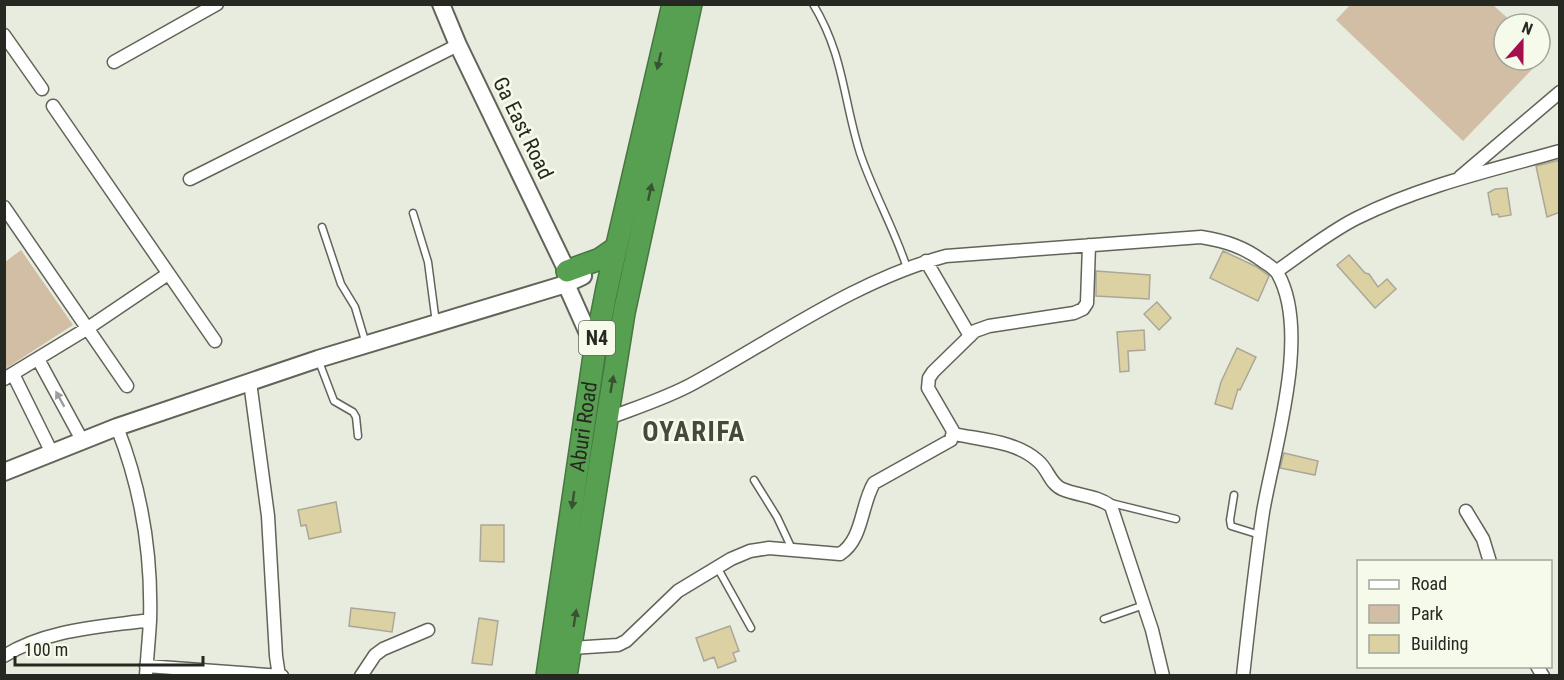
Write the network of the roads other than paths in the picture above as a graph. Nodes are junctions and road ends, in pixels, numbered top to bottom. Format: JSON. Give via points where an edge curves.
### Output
{"nodes":[{"id":1,"x":217,"y":4,"type":"edge"},
{"id":2,"x":441,"y":4,"type":"edge"},
{"id":3,"x":673,"y":4,"type":"edge"},
{"id":4,"x":691,"y":4,"type":"edge"},
{"id":5,"x":813,"y":4,"type":"edge"},
{"id":6,"x":4,"y":35,"type":"edge"},
{"id":7,"x":458,"y":45,"type":"junction"},
{"id":8,"x":114,"y":62,"type":"dead end"},
{"id":9,"x":42,"y":89,"type":"dead end"},
{"id":10,"x":1560,"y":92,"type":"edge"},
{"id":11,"x":53,"y":106,"type":"dead end"},
{"id":12,"x":1560,"y":151,"type":"edge"},
{"id":13,"x":190,"y":179,"type":"dead end"},
{"id":14,"x":1457,"y":180,"type":"junction"},
{"id":15,"x":4,"y":207,"type":"edge"},
{"id":16,"x":413,"y":213,"type":"dead end"},
{"id":17,"x":322,"y":227,"type":"dead end"},
{"id":18,"x":1089,"y":245,"type":"junction"},
{"id":19,"x":616,"y":248,"type":"junction"},
{"id":20,"x":926,"y":261,"type":"junction"},
{"id":21,"x":907,"y":268,"type":"junction"},
{"id":22,"x":1276,"y":271,"type":"junction"},
{"id":23,"x":168,"y":274,"type":"junction"},
{"id":24,"x":572,"y":277,"type":"junction"},
{"id":25,"x":607,"y":288,"type":"junction"},
{"id":26,"x":624,"y":313,"type":"junction"},
{"id":27,"x":436,"y":324,"type":"junction"},
{"id":28,"x":88,"y":328,"type":"junction"},
{"id":29,"x":970,"y":336,"type":"junction"},
{"id":30,"x":215,"y":341,"type":"dead end"},
{"id":31,"x":366,"y":345,"type":"junction"},
{"id":32,"x":595,"y":349,"type":"junction"},
{"id":33,"x":38,"y":359,"type":"junction"},
{"id":34,"x":318,"y":359,"type":"junction"},
{"id":35,"x":9,"y":376,"type":"edge"},
{"id":36,"x":250,"y":382,"type":"junction"},
{"id":37,"x":127,"y":386,"type":"dead end"},
{"id":38,"x":606,"y":419,"type":"junction"},
{"id":39,"x":117,"y":427,"type":"junction"},
{"id":40,"x":954,"y":434,"type":"junction"},
{"id":41,"x":358,"y":436,"type":"dead end"},
{"id":42,"x":82,"y":440,"type":"junction"},
{"id":43,"x":52,"y":453,"type":"junction"},
{"id":44,"x":4,"y":472,"type":"edge"},
{"id":45,"x":754,"y":480,"type":"dead end"},
{"id":46,"x":1234,"y":495,"type":"dead end"},
{"id":47,"x":1105,"y":501,"type":"junction"},
{"id":48,"x":1466,"y":510,"type":"dead end"},
{"id":49,"x":1176,"y":519,"type":"dead end"},
{"id":50,"x":1260,"y":535,"type":"junction"},
{"id":51,"x":792,"y":550,"type":"junction"},
{"id":52,"x":1490,"y":560,"type":"edge"},
{"id":53,"x":717,"y":567,"type":"junction"},
{"id":54,"x":1144,"y":604,"type":"junction"},
{"id":55,"x":150,"y":620,"type":"junction"},
{"id":56,"x":1104,"y":620,"type":"dead end"},
{"id":57,"x":751,"y":628,"type":"dead end"},
{"id":58,"x":428,"y":630,"type":"dead end"},
{"id":59,"x":570,"y":648,"type":"junction"},
{"id":60,"x":4,"y":656,"type":"edge"},
{"id":61,"x":146,"y":671,"type":"edge"},
{"id":62,"x":280,"y":675,"type":"edge"},
{"id":63,"x":361,"y":675,"type":"edge"},
{"id":64,"x":547,"y":675,"type":"edge"},
{"id":65,"x":566,"y":675,"type":"edge"},
{"id":66,"x":1163,"y":675,"type":"edge"},
{"id":67,"x":1243,"y":675,"type":"edge"}],
"edges":[{"from":1,"to":8,"type":"street"},
{"from":2,"to":7,"type":"street","name":"Ga East Road"},
{"from":3,"to":19,"type":"highway","name":"Aburi Road","number":"N4","one_way":true},
{"from":26,"to":4,"type":"highway","name":"Aburi Road","number":"N4","one_way":true},
{"from":5,"to":21,"type":"lane","via":[[837,52],[861,153]]},
{"from":6,"to":9,"type":"street"},
{"from":7,"to":13,"type":"street"},
{"from":7,"to":24,"type":"street","name":"Ga East Road"},
{"from":10,"to":14,"type":"street"},
{"from":11,"to":23,"type":"street"},
{"from":12,"to":14,"type":"street"},
{"from":14,"to":22,"type":"street","via":[[1355,218]]},
{"from":15,"to":28,"type":"street"},
{"from":16,"to":27,"type":"lane","via":[[428,262]]},
{"from":17,"to":31,"type":"lane"},
{"from":18,"to":20,"type":"street","via":[[946,256]]},
{"from":18,"to":22,"type":"street","via":[[1202,237],[1225,240],[1248,250]]},
{"from":18,"to":29,"type":"street","via":[[1087,303],[1083,309],[989,326]]},
{"from":19,"to":24,"type":"highway"},
{"from":19,"to":25,"type":"highway","name":"Aburi Road","number":"N4"},
{"from":20,"to":21,"type":"street"},
{"from":20,"to":29,"type":"street"},
{"from":21,"to":38,"type":"street","via":[[849,294],[692,384]]},
{"from":22,"to":50,"type":"street","via":[[1287,295],[1290,356]]},
{"from":23,"to":28,"type":"street"},
{"from":23,"to":30,"type":"street"},
{"from":24,"to":25,"type":"street"},
{"from":24,"to":27,"type":"street"},
{"from":24,"to":32,"type":"street","name":"Ga East Road"},
{"from":25,"to":26,"type":"street"},
{"from":25,"to":32,"type":"highway","name":"Aburi Road","number":"N4"},
{"from":38,"to":26,"type":"highway","name":"Aburi Road","number":"N4","one_way":true},
{"from":27,"to":31,"type":"street"},
{"from":28,"to":33,"type":"street"},
{"from":28,"to":37,"type":"street"},
{"from":29,"to":40,"type":"street","via":[[933,372],[928,382]]},
{"from":31,"to":34,"type":"street"},
{"from":32,"to":64,"type":"highway","name":"Aburi Road","number":"N4","one_way":true},
{"from":33,"to":35,"type":"street"},
{"from":42,"to":33,"type":"street","one_way":true},
{"from":34,"to":36,"type":"street"},
{"from":34,"to":41,"type":"lane","via":[[334,401],[356,417]]},
{"from":35,"to":43,"type":"street"},
{"from":36,"to":39,"type":"street"},
{"from":36,"to":62,"type":"street","via":[[268,516]]},
{"from":59,"to":38,"type":"highway","name":"Aburi Road","number":"N4","one_way":true},
{"from":39,"to":42,"type":"street"},
{"from":39,"to":55,"type":"street","via":[[141,508]]},
{"from":40,"to":47,"type":"street","via":[[1022,450],[1039,462],[1062,489]]},
{"from":40,"to":51,"type":"street","via":[[951,440],[874,483],[848,549],[840,554]]},
{"from":42,"to":43,"type":"street"},
{"from":43,"to":44,"type":"street"},
{"from":45,"to":51,"type":"lane"},
{"from":46,"to":50,"type":"lane","via":[[1231,526]]},
{"from":47,"to":49,"type":"lane"},
{"from":47,"to":54,"type":"street","via":[[1114,512]]},
{"from":48,"to":52,"type":"street","via":[[1483,538]]},
{"from":50,"to":67,"type":"street"},
{"from":51,"to":53,"type":"street","via":[[750,551]]},
{"from":53,"to":57,"type":"lane"},
{"from":53,"to":59,"type":"street","via":[[678,591],[626,641]]},
{"from":54,"to":56,"type":"lane"},
{"from":54,"to":66,"type":"street"},
{"from":55,"to":60,"type":"street","via":[[33,640]]},
{"from":55,"to":61,"type":"street"},
{"from":58,"to":63,"type":"street","via":[[383,649]]},
{"from":59,"to":65,"type":"highway","name":"Aburi Road","number":"N4"},
{"from":61,"to":62,"type":"street"}]}
